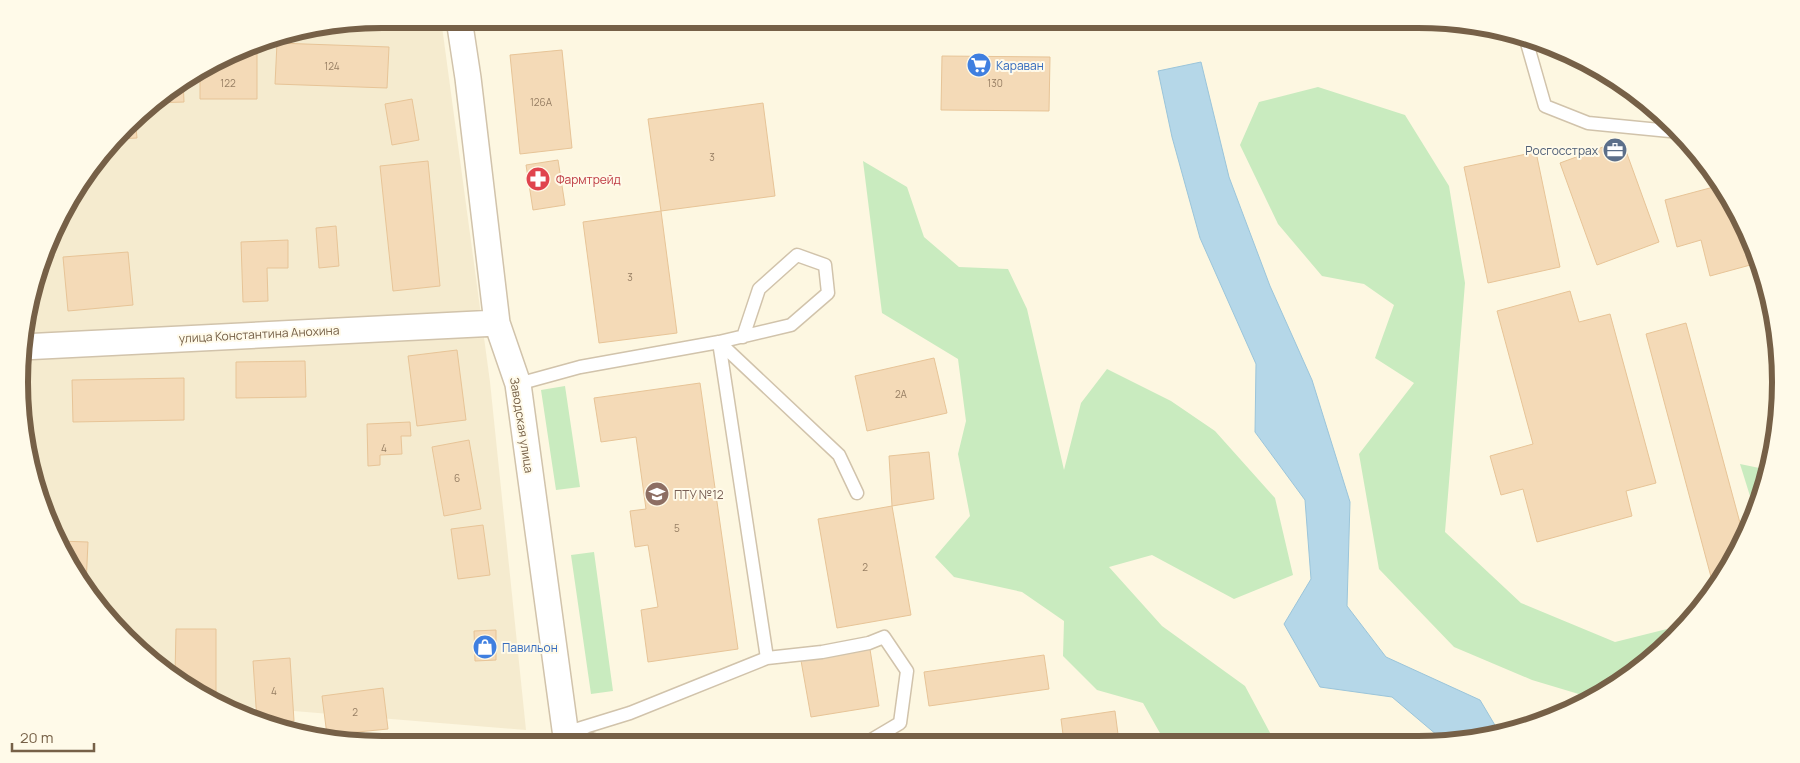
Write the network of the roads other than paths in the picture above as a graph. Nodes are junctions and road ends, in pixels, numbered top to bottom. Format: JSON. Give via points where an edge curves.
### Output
{"nodes":[{"id":1,"x":460,"y":28,"type":"edge"},
{"id":2,"x":1528,"y":45,"type":"edge"},
{"id":3,"x":1669,"y":131,"type":"edge"},
{"id":4,"x":497,"y":322,"type":"junction"},
{"id":5,"x":743,"y":337,"type":"junction"},
{"id":6,"x":719,"y":342,"type":"junction"},
{"id":7,"x":29,"y":347,"type":"edge"},
{"id":8,"x":518,"y":384,"type":"junction"},
{"id":9,"x":857,"y":493,"type":"dead end"},
{"id":10,"x":767,"y":658,"type":"junction"},
{"id":11,"x":566,"y":736,"type":"edge"},
{"id":12,"x":573,"y":736,"type":"edge"},
{"id":13,"x":878,"y":736,"type":"edge"}],
"edges":[{"from":1,"to":4,"type":"street","name":"Заводская улица"},
{"from":2,"to":3,"type":"lane","via":[[1545,106],[1588,123]]},
{"from":4,"to":7,"type":"street","name":"улица Константина Анохина"},
{"from":4,"to":8,"type":"street","name":"Заводская улица"},
{"from":5,"to":5,"type":"lane","via":[[791,325],[828,293],[825,265],[797,255],[759,289]]},
{"from":5,"to":6,"type":"lane"},
{"from":6,"to":8,"type":"lane","via":[[580,367]]},
{"from":6,"to":9,"type":"lane","via":[[839,455]]},
{"from":6,"to":10,"type":"lane"},
{"from":8,"to":11,"type":"street","name":"Заводская улица"},
{"from":10,"to":12,"type":"lane"},
{"from":10,"to":13,"type":"lane","via":[[822,652],[884,637],[907,671],[900,723]]}]}
